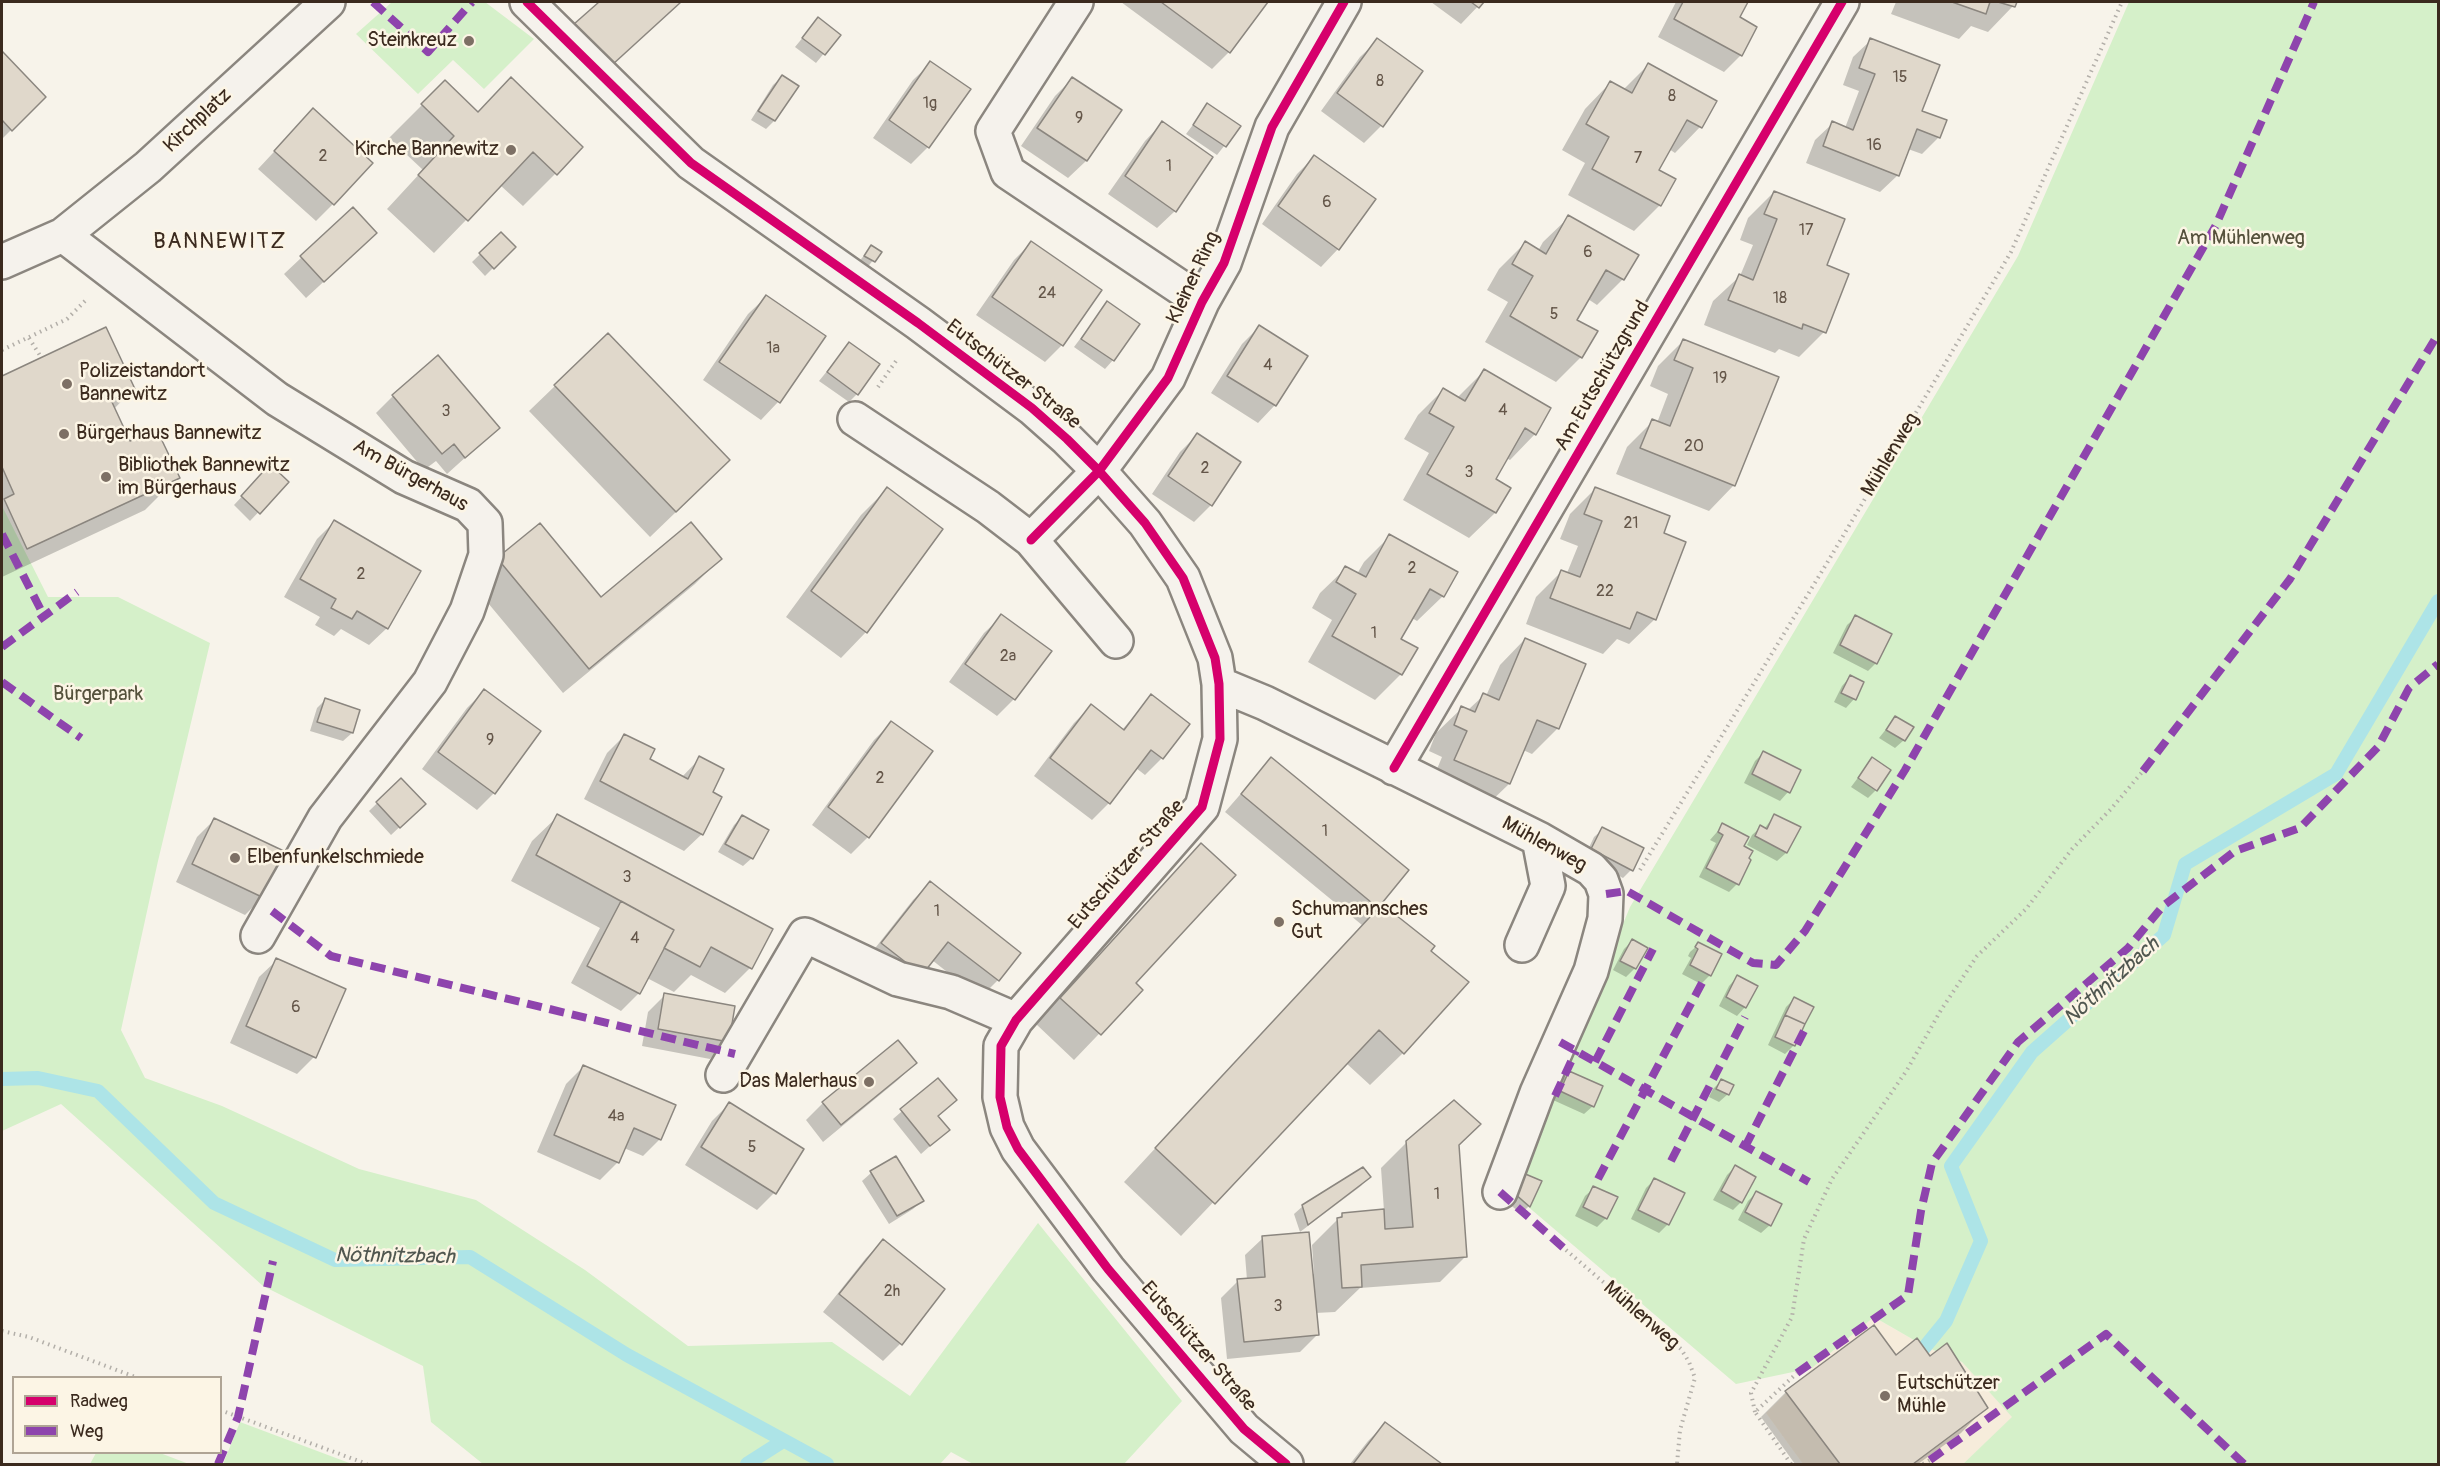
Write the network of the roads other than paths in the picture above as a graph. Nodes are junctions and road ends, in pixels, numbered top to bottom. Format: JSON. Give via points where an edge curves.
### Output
{"nodes":[{"id":1,"x":328,"y":2,"type":"edge"},
{"id":2,"x":527,"y":2,"type":"edge"},
{"id":3,"x":1076,"y":2,"type":"edge"},
{"id":4,"x":1344,"y":2,"type":"edge"},
{"id":5,"x":1842,"y":2,"type":"edge"},
{"id":6,"x":63,"y":235,"type":"junction"},
{"id":7,"x":2,"y":262,"type":"edge"},
{"id":8,"x":1202,"y":302,"type":"junction"},
{"id":9,"x":855,"y":419,"type":"dead end"},
{"id":10,"x":1099,"y":471,"type":"junction"},
{"id":11,"x":1031,"y":540,"type":"junction"},
{"id":12,"x":1116,"y":641,"type":"dead end"},
{"id":13,"x":1219,"y":684,"type":"junction"},
{"id":14,"x":1394,"y":768,"type":"junction"},
{"id":15,"x":1539,"y":839,"type":"junction"},
{"id":16,"x":258,"y":936,"type":"dead end"},
{"id":17,"x":1522,"y":945,"type":"dead end"},
{"id":18,"x":1016,"y":1020,"type":"junction"},
{"id":19,"x":723,"y":1075,"type":"dead end"},
{"id":20,"x":1500,"y":1192,"type":"dead end"},
{"id":21,"x":1286,"y":1464,"type":"edge"}],
"edges":[{"from":1,"to":6,"type":"street","name":"Kirchplatz","via":[[148,167]]},
{"from":2,"to":10,"type":"street","name":"Eutschützer Straße","via":[[691,163],[1022,401]]},
{"from":3,"to":8,"type":"street","name":"Kleiner Ring","via":[[993,131],[1008,172]]},
{"from":4,"to":8,"type":"street","name":"Kleiner Ring","via":[[1272,128],[1224,263]]},
{"from":5,"to":14,"type":"street","name":"Am Eutschützgrund"},
{"from":6,"to":7,"type":"street","name":"Kirchplatz"},
{"from":6,"to":16,"type":"street","name":"Am Bürgerhaus","via":[[278,399],[404,477],[468,505],[485,523],[486,555],[467,611],[430,682],[326,818]]},
{"from":8,"to":10,"type":"street","name":"Kleiner Ring","via":[[1168,378]]},
{"from":9,"to":11,"type":"street"},
{"from":10,"to":11,"type":"street","name":"Kleiner Ring"},
{"from":10,"to":13,"type":"street","name":"Eutschützer Straße","via":[[1145,523],[1183,578],[1215,658]]},
{"from":11,"to":12,"type":"street"},
{"from":13,"to":14,"type":"street","name":"Mühlenweg"},
{"from":13,"to":18,"type":"street","name":"Eutschützer Straße","via":[[1220,739],[1212,815]]},
{"from":14,"to":15,"type":"street","name":"Mühlenweg"},
{"from":15,"to":17,"type":"street","via":[[1548,886]]},
{"from":15,"to":20,"type":"street","name":"Mühlenweg","via":[[1591,869],[1606,894],[1605,919],[1592,971]]},
{"from":18,"to":19,"type":"street","via":[[951,992],[898,979],[805,935]]},
{"from":18,"to":21,"type":"street","name":"Eutschützer Straße","via":[[1001,1046],[999,1073],[1007,1127],[1018,1149],[1115,1278],[1244,1429]]}]}
